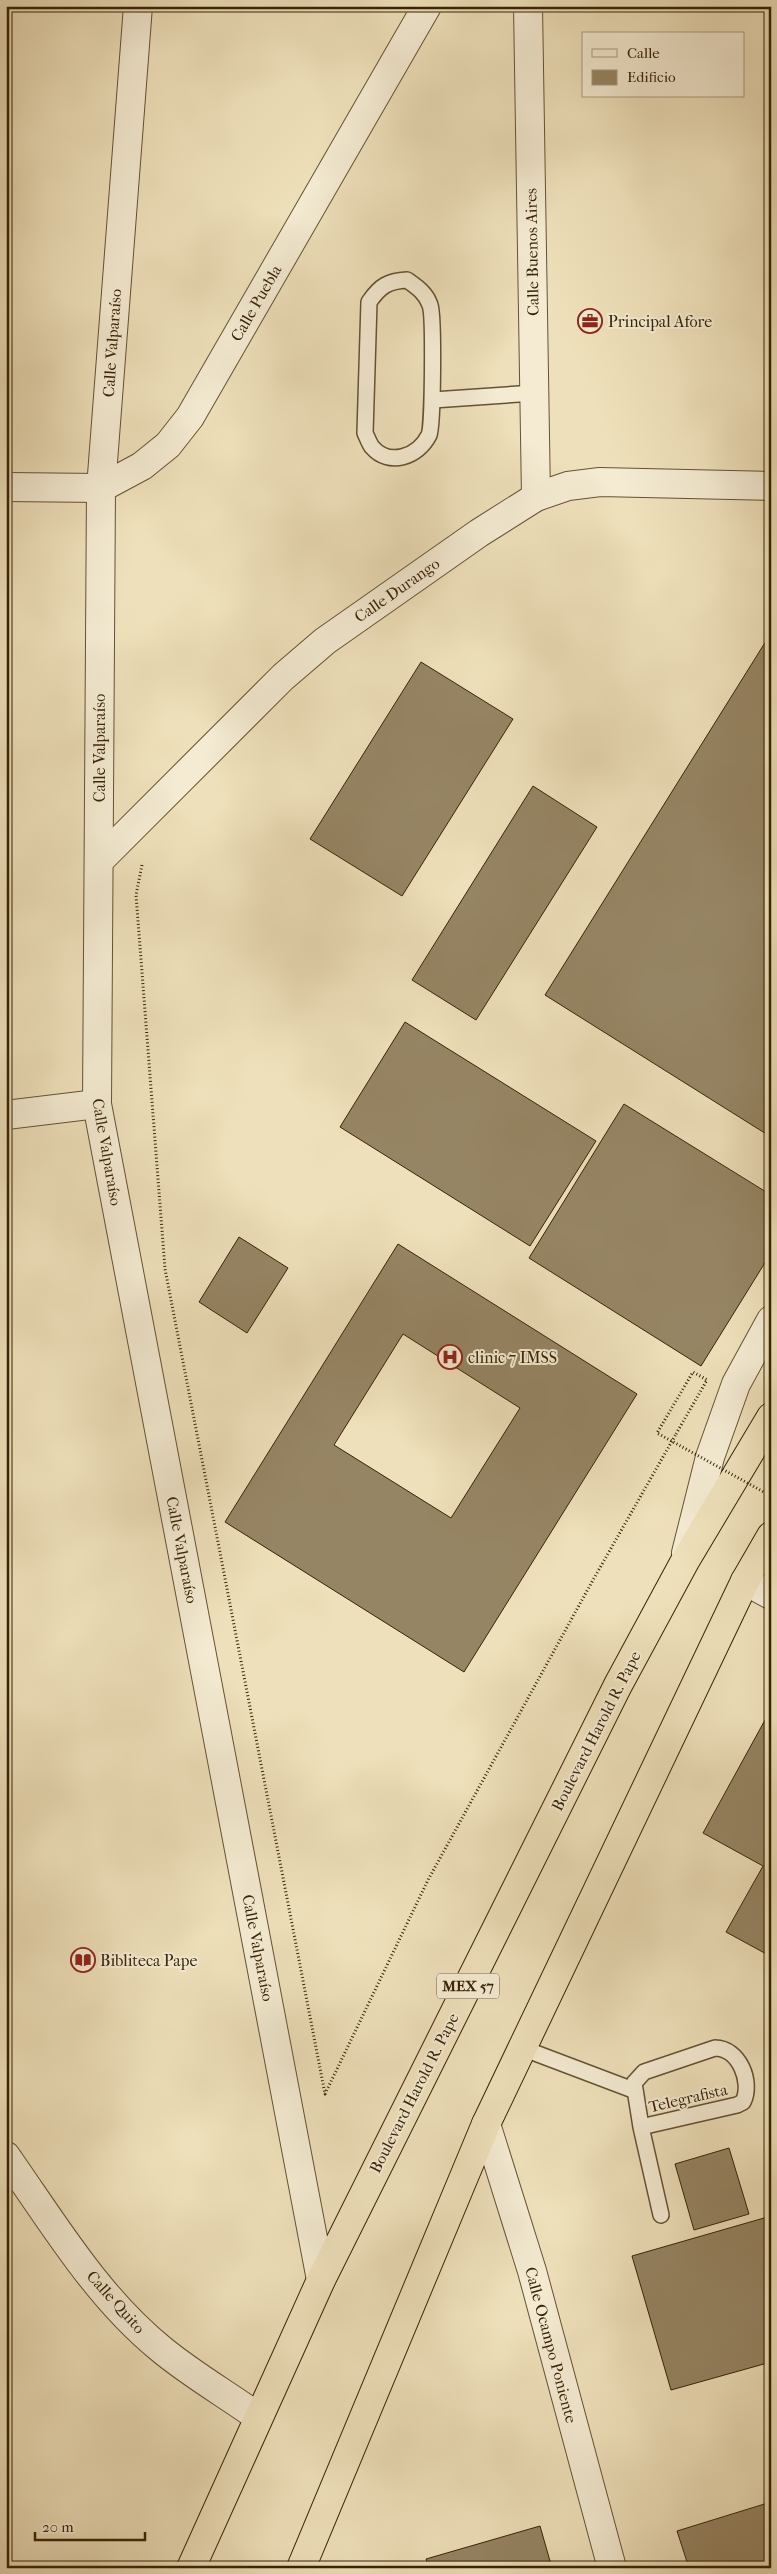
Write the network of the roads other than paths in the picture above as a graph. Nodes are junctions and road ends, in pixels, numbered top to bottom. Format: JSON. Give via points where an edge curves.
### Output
{"nodes":[{"id":1,"x":138,"y":6,"type":"edge"},
{"id":2,"x":427,"y":6,"type":"edge"},
{"id":3,"x":528,"y":6,"type":"edge"},
{"id":4,"x":534,"y":393,"type":"junction"},
{"id":5,"x":433,"y":400,"type":"junction"},
{"id":6,"x":771,"y":486,"type":"edge"},
{"id":7,"x":6,"y":487,"type":"edge"},
{"id":8,"x":101,"y":488,"type":"junction"},
{"id":9,"x":536,"y":497,"type":"junction"},
{"id":10,"x":99,"y":860,"type":"junction"},
{"id":11,"x":97,"y":1104,"type":"junction"},
{"id":12,"x":6,"y":1115,"type":"edge"},
{"id":13,"x":771,"y":1320,"type":"edge"},
{"id":14,"x":771,"y":1417,"type":"edge"},
{"id":15,"x":771,"y":1536,"type":"edge"},
{"id":16,"x":771,"y":1551,"type":"edge"},
{"id":17,"x":684,"y":1561,"type":"junction"},
{"id":18,"x":745,"y":1581,"type":"junction"},
{"id":19,"x":771,"y":1595,"type":"edge"},
{"id":20,"x":522,"y":2048,"type":"junction"},
{"id":21,"x":633,"y":2090,"type":"junction"},
{"id":22,"x":486,"y":2124,"type":"junction"},
{"id":23,"x":641,"y":2127,"type":"junction"},
{"id":24,"x":6,"y":2156,"type":"edge"},
{"id":25,"x":661,"y":2215,"type":"dead end"},
{"id":26,"x":321,"y":2280,"type":"junction"},
{"id":27,"x":258,"y":2417,"type":"junction"},
{"id":28,"x":191,"y":2568,"type":"edge"},
{"id":29,"x":301,"y":2568,"type":"edge"},
{"id":30,"x":612,"y":2568,"type":"edge"}],
"edges":[{"from":1,"to":8,"type":"street","name":"Calle Valparaíso"},
{"from":2,"to":8,"type":"street","name":"Calle Puebla","via":[[190,417],[168,445],[142,466]]},
{"from":3,"to":4,"type":"street","name":"Calle Buenos Aires"},
{"from":4,"to":5,"type":"lane"},
{"from":4,"to":9,"type":"street","name":"Calle Buenos Aires"},
{"from":5,"to":5,"type":"lane","via":[[430,434],[420,448],[405,458],[387,457],[373,447],[365,433],[369,302],[378,289],[391,281],[407,280],[423,291],[431,306]]},
{"from":6,"to":9,"type":"street","name":"Calle Durango","via":[[600,482],[568,486]]},
{"from":7,"to":8,"type":"street","name":"Calle Puebla"},
{"from":8,"to":10,"type":"street","name":"Calle Valparaíso"},
{"from":9,"to":10,"type":"street","name":"Calle Durango","via":[[478,533],[325,641],[283,677]]},
{"from":10,"to":11,"type":"street","name":"Calle Valparaíso"},
{"from":11,"to":12,"type":"street"},
{"from":11,"to":26,"type":"street","name":"Calle Valparaíso"},
{"from":13,"to":17,"type":"street","via":[[733,1393],[710,1457]]},
{"from":14,"to":17,"type":"highway","name":"Boulevard Harold R. Pape","number":"MEX 57"},
{"from":15,"to":18,"type":"highway"},
{"from":16,"to":18,"type":"street"},
{"from":17,"to":26,"type":"highway","name":"Boulevard Harold R. Pape","number":"MEX 57","via":[[614,1694]]},
{"from":18,"to":19,"type":"street"},
{"from":18,"to":20,"type":"highway"},
{"from":20,"to":21,"type":"lane"},
{"from":20,"to":22,"type":"highway"},
{"from":21,"to":23,"type":"lane"},
{"from":21,"to":23,"type":"lane","name":"Telegrafista","via":[[637,2077],[644,2072],[715,2048],[723,2048],[737,2057],[747,2088],[743,2102],[737,2105]]},
{"from":22,"to":29,"type":"highway"},
{"from":22,"to":30,"type":"street","name":"Calle Ocampo Poniente","via":[[532,2271]]},
{"from":23,"to":25,"type":"lane"},
{"from":24,"to":27,"type":"street","name":"Calle Quito","via":[[80,2262],[122,2312],[161,2350]]},
{"from":26,"to":27,"type":"highway","name":"Boulevard Harold R. Pape","number":"MEX 57"},
{"from":27,"to":28,"type":"highway","name":"Boulevard Harold R. Pape","number":"MEX 57"}]}
